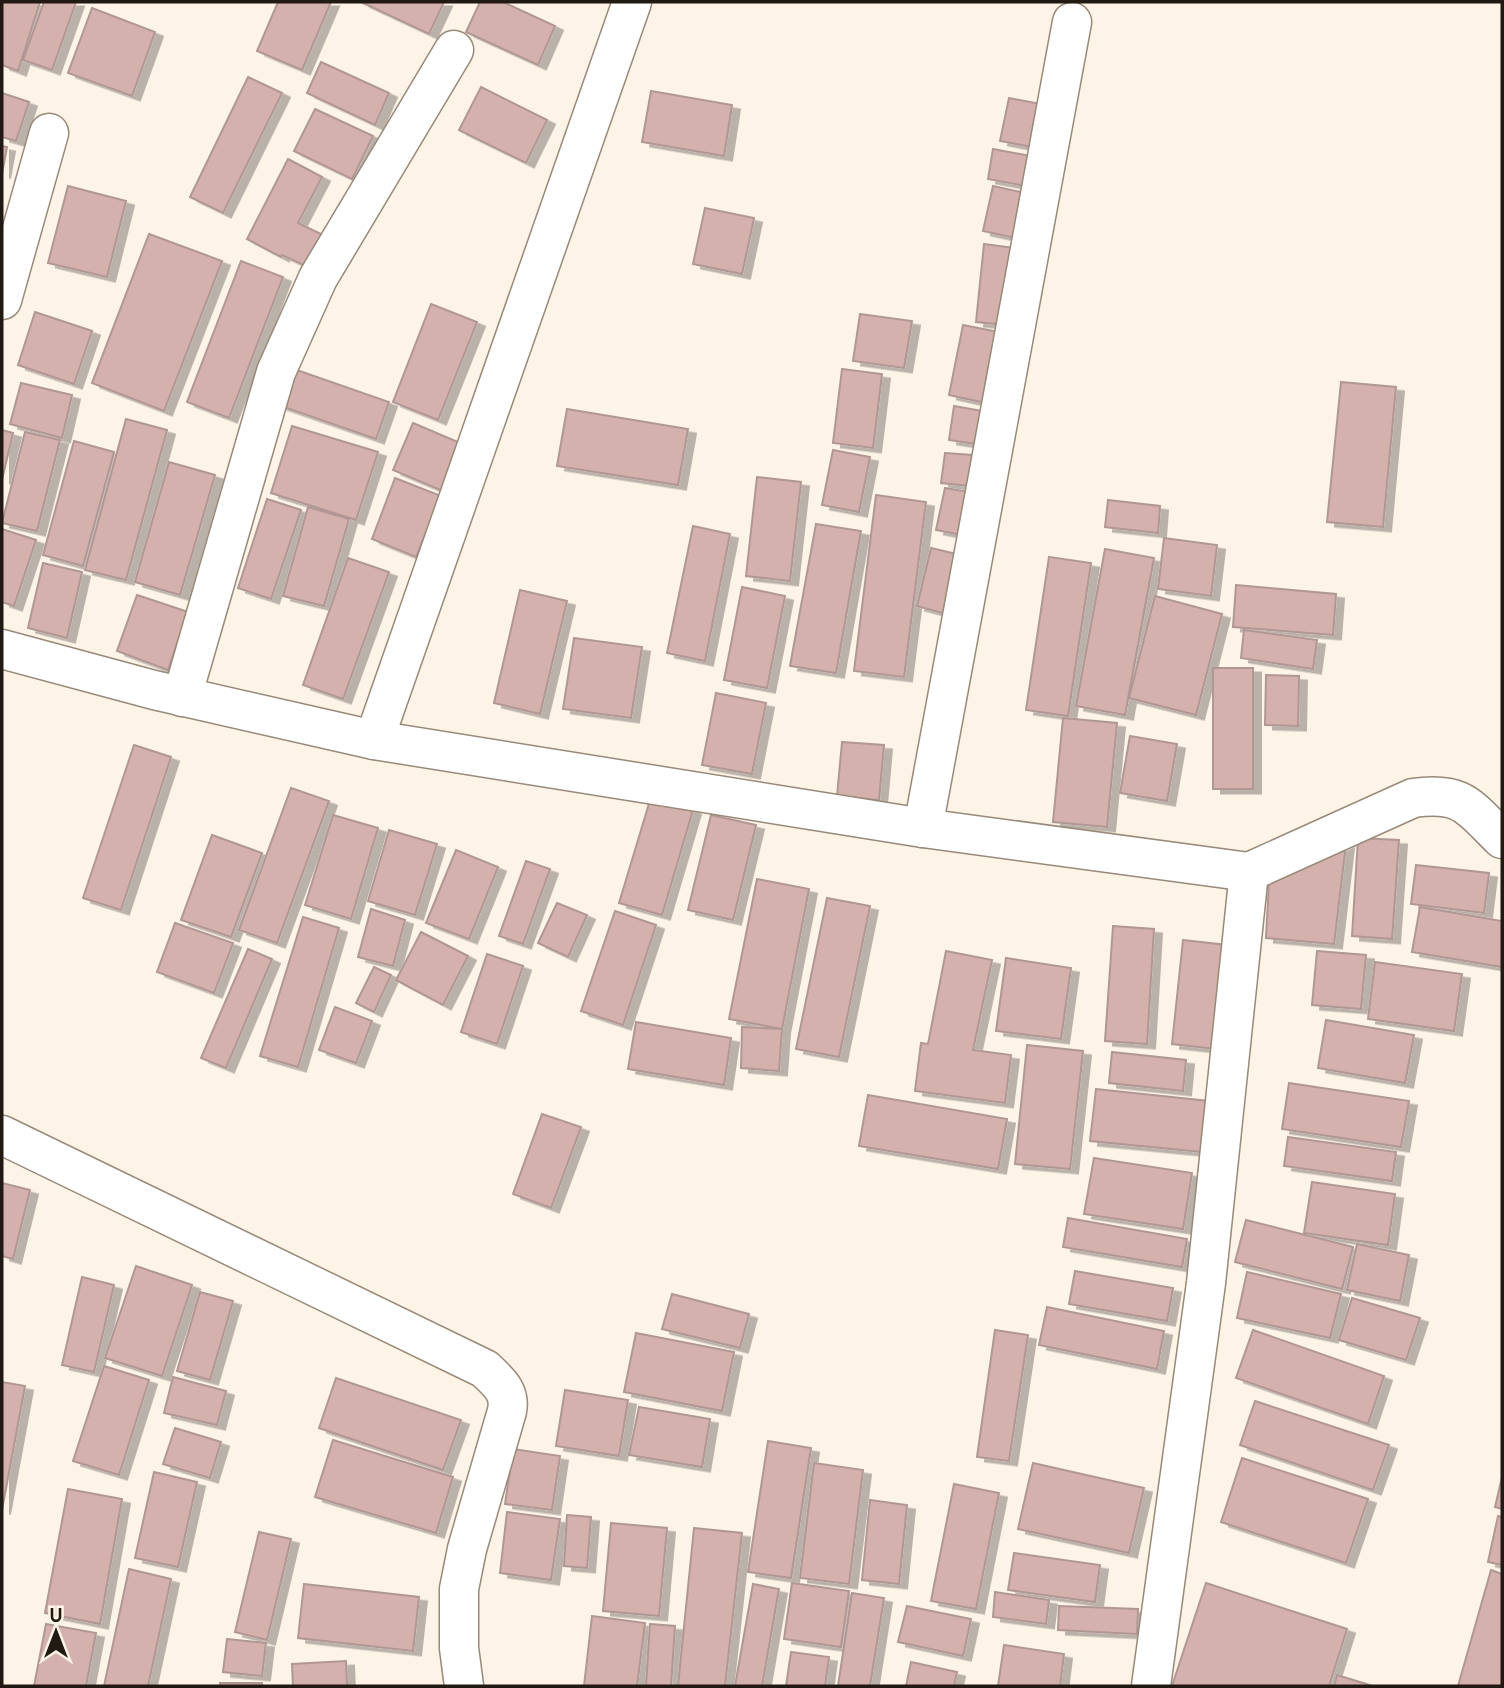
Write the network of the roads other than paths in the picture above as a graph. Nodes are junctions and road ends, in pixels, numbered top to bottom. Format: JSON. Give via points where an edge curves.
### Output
{"nodes":[{"id":1,"x":632,"y":2,"type":"edge"},
{"id":2,"x":1072,"y":22,"type":"dead end"},
{"id":3,"x":454,"y":50,"type":"dead end"},
{"id":4,"x":49,"y":133,"type":"dead end"},
{"id":5,"x":10,"y":242,"type":"edge"},
{"id":6,"x":2,"y":300,"type":"edge"},
{"id":7,"x":2,"y":649,"type":"edge"},
{"id":8,"x":182,"y":697,"type":"junction"},
{"id":9,"x":374,"y":740,"type":"junction"},
{"id":10,"x":923,"y":828,"type":"junction"},
{"id":11,"x":1502,"y":839,"type":"edge"},
{"id":12,"x":1249,"y":872,"type":"junction"},
{"id":13,"x":2,"y":1135,"type":"edge"},
{"id":14,"x":464,"y":1686,"type":"edge"},
{"id":15,"x":1151,"y":1686,"type":"edge"}],
"edges":[{"from":1,"to":9,"type":"street"},
{"from":2,"to":10,"type":"street"},
{"from":3,"to":8,"type":"street","via":[[318,278],[276,372]]},
{"from":4,"to":5,"type":"street"},
{"from":5,"to":6,"type":"street"},
{"from":7,"to":8,"type":"street"},
{"from":8,"to":9,"type":"street"},
{"from":9,"to":10,"type":"street"},
{"from":10,"to":12,"type":"street"},
{"from":11,"to":12,"type":"street","via":[[1463,802],[1437,795],[1413,798]]},
{"from":12,"to":15,"type":"street","via":[[1206,1283]]},
{"from":13,"to":14,"type":"street","via":[[485,1370],[506,1390],[507,1411],[459,1589]]}]}
